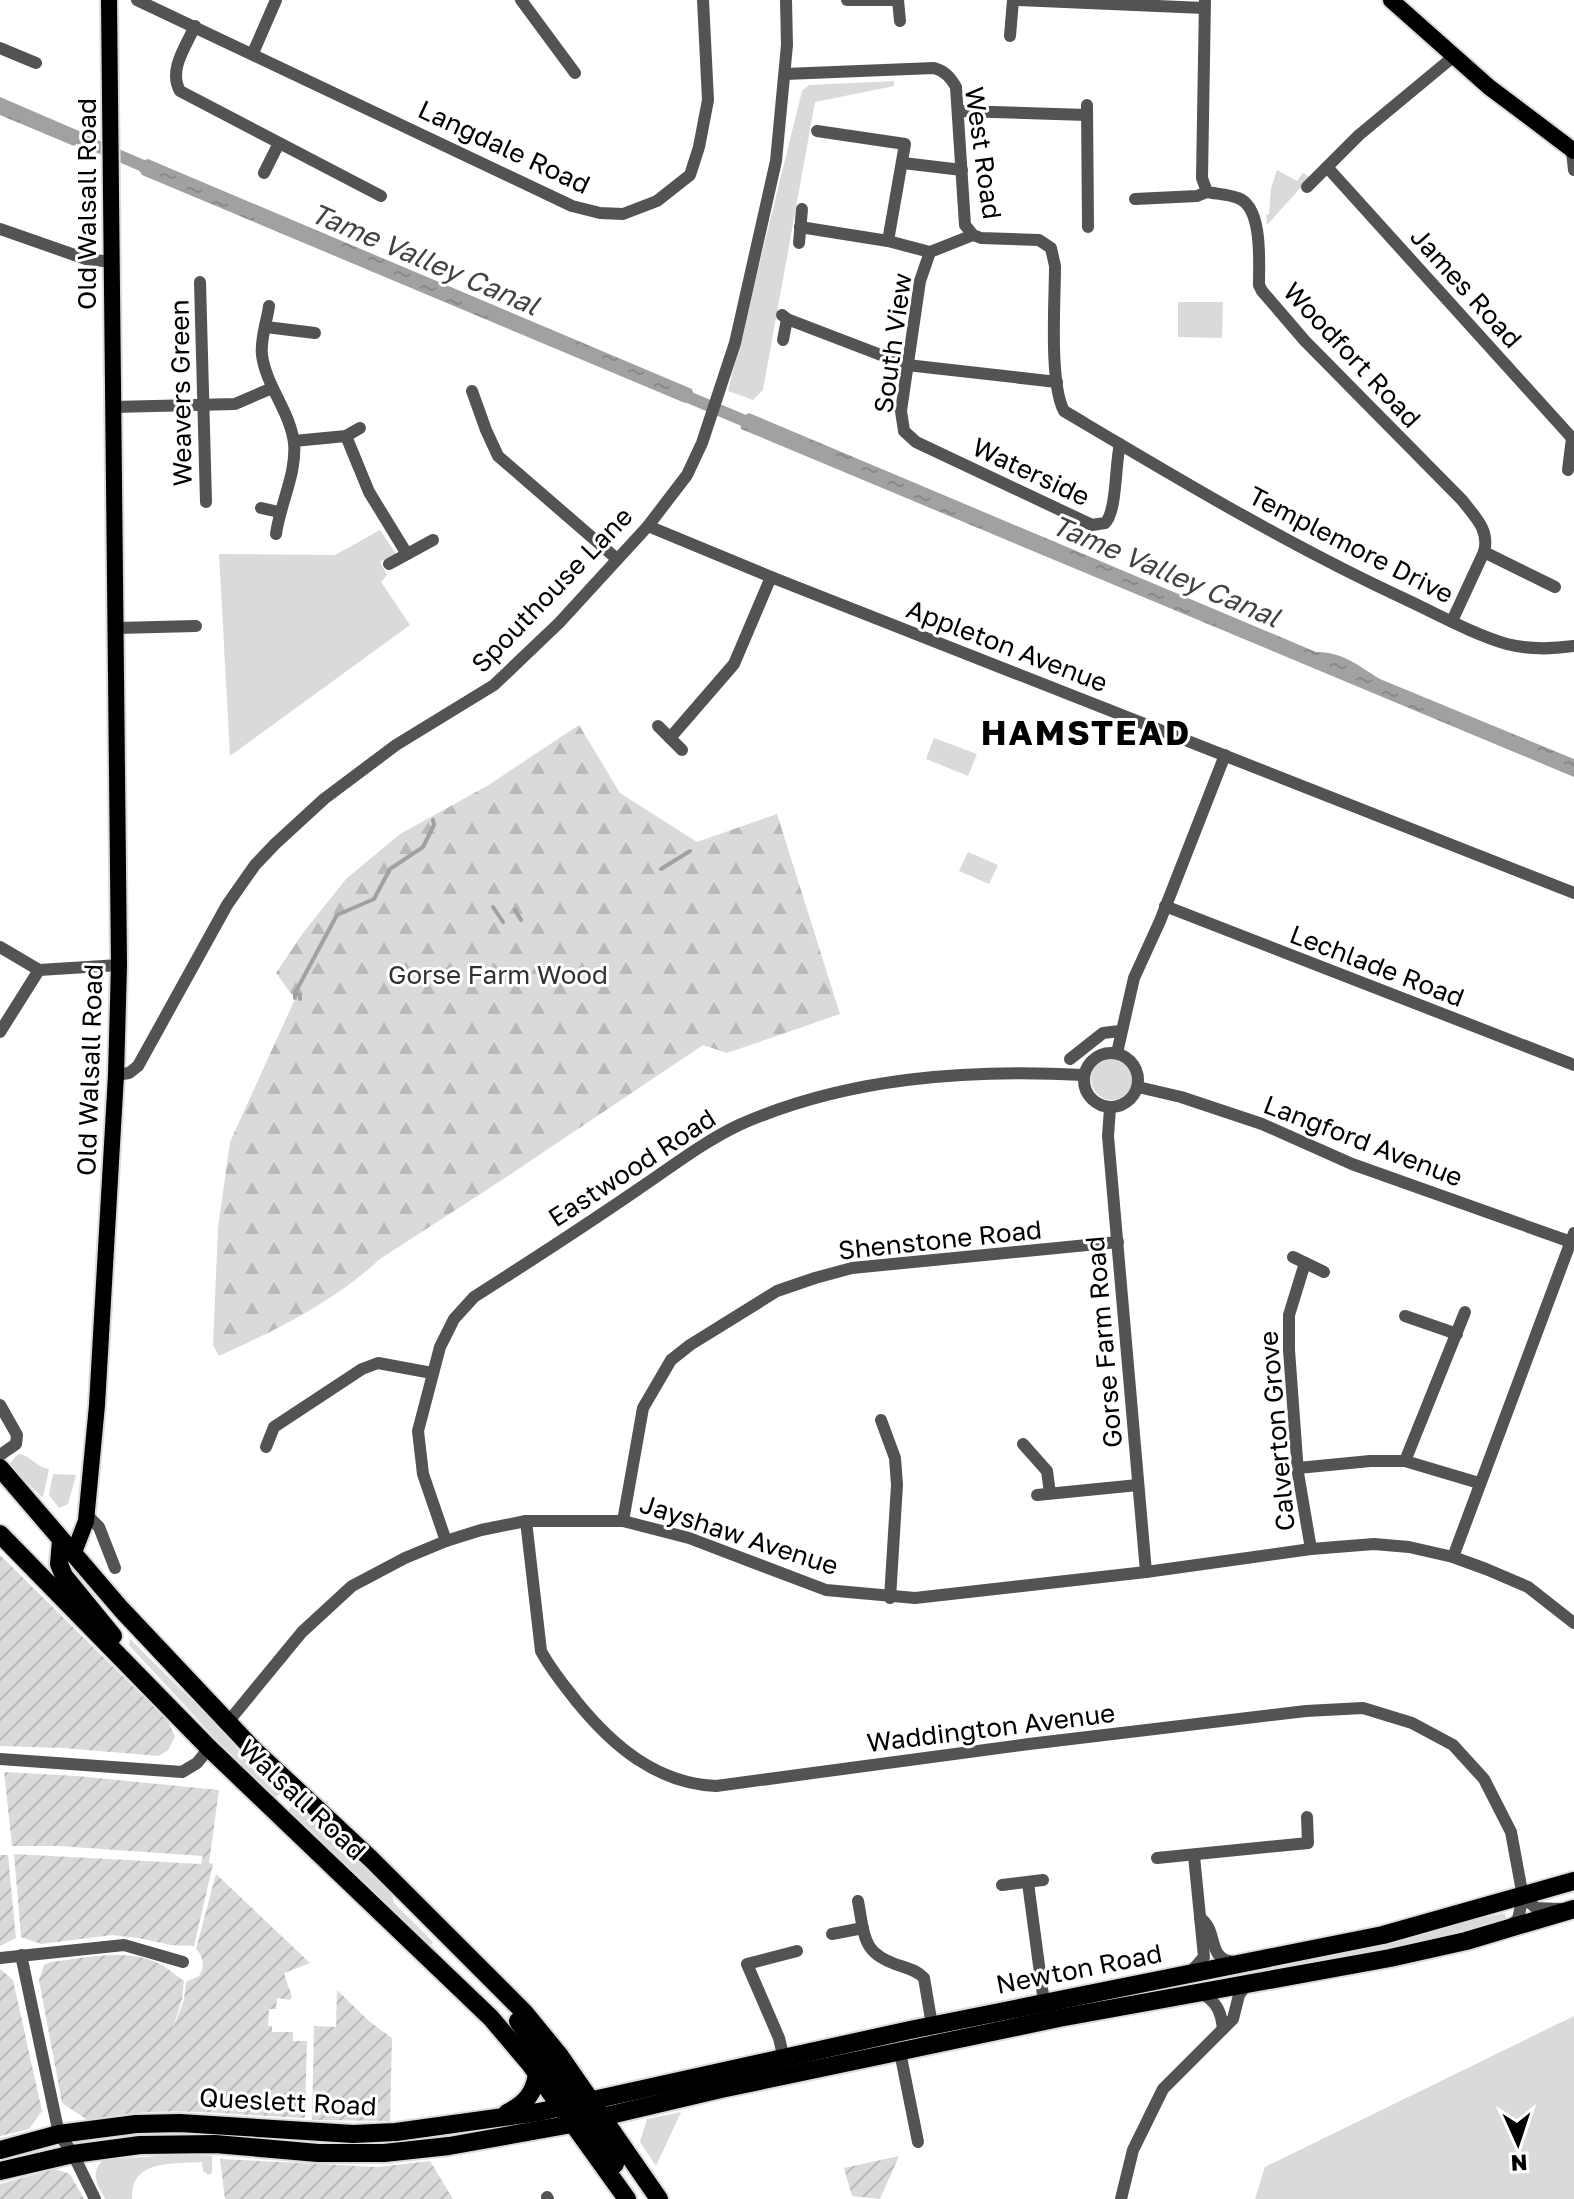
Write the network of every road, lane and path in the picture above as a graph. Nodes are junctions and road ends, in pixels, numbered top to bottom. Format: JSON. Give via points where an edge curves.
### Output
{"nodes":[{"id":1,"x":109,"y":0,"type":"edge"},
{"id":2,"x":137,"y":0,"type":"edge"},
{"id":3,"x":276,"y":0,"type":"edge"},
{"id":4,"x":521,"y":0,"type":"edge"},
{"id":5,"x":703,"y":0,"type":"edge"},
{"id":6,"x":790,"y":0,"type":"edge"},
{"id":7,"x":847,"y":0,"type":"edge"},
{"id":8,"x":897,"y":0,"type":"edge"},
{"id":9,"x":1015,"y":0,"type":"edge"},
{"id":10,"x":1391,"y":0,"type":"edge"},
{"id":11,"x":1204,"y":4,"type":"edge"},
{"id":12,"x":900,"y":21,"type":"dead end"},
{"id":13,"x":195,"y":26,"type":"junction"},
{"id":14,"x":1010,"y":36,"type":"dead end"},
{"id":15,"x":0,"y":48,"type":"edge"},
{"id":16,"x":253,"y":53,"type":"junction"},
{"id":17,"x":1453,"y":57,"type":"junction"},
{"id":18,"x":36,"y":63,"type":"dead end"},
{"id":19,"x":575,"y":73,"type":"dead end"},
{"id":20,"x":785,"y":74,"type":"junction"},
{"id":21,"x":958,"y":111,"type":"junction"},
{"id":22,"x":817,"y":131,"type":"dead end"},
{"id":23,"x":279,"y":143,"type":"junction"},
{"id":24,"x":1573,"y":151,"type":"edge"},
{"id":25,"x":903,"y":163,"type":"junction"},
{"id":26,"x":1327,"y":167,"type":"junction"},
{"id":27,"x":962,"y":170,"type":"junction"},
{"id":28,"x":1574,"y":170,"type":"edge"},
{"id":29,"x":264,"y":173,"type":"dead end"},
{"id":30,"x":1307,"y":187,"type":"dead end"},
{"id":31,"x":376,"y":189,"type":"dead end"},
{"id":32,"x":1207,"y":192,"type":"junction"},
{"id":33,"x":1135,"y":199,"type":"dead end"},
{"id":34,"x":802,"y":209,"type":"dead end"},
{"id":35,"x":800,"y":227,"type":"junction"},
{"id":36,"x":1088,"y":227,"type":"dead end"},
{"id":37,"x":0,"y":229,"type":"edge"},
{"id":38,"x":973,"y":235,"type":"junction"},
{"id":39,"x":888,"y":241,"type":"junction"},
{"id":40,"x":799,"y":243,"type":"dead end"},
{"id":41,"x":930,"y":252,"type":"junction"},
{"id":42,"x":112,"y":262,"type":"junction"},
{"id":43,"x":200,"y":282,"type":"dead end"},
{"id":44,"x":269,"y":306,"type":"dead end"},
{"id":45,"x":266,"y":327,"type":"junction"},
{"id":46,"x":315,"y":333,"type":"dead end"},
{"id":47,"x":783,"y":340,"type":"dead end"},
{"id":48,"x":907,"y":365,"type":"junction"},
{"id":49,"x":1057,"y":382,"type":"junction"},
{"id":50,"x":272,"y":388,"type":"junction"},
{"id":51,"x":472,"y":391,"type":"dead end"},
{"id":52,"x":204,"y":405,"type":"junction"},
{"id":53,"x":114,"y":407,"type":"junction"},
{"id":54,"x":360,"y":428,"type":"dead end"},
{"id":55,"x":346,"y":436,"type":"junction"},
{"id":56,"x":909,"y":437,"type":"joint"},
{"id":57,"x":1573,"y":438,"type":"edge"},
{"id":58,"x":294,"y":441,"type":"junction"},
{"id":59,"x":1120,"y":444,"type":"junction"},
{"id":60,"x":1568,"y":470,"type":"dead end"},
{"id":61,"x":206,"y":502,"type":"dead end"},
{"id":62,"x":261,"y":508,"type":"dead end"},
{"id":63,"x":279,"y":512,"type":"junction"},
{"id":64,"x":648,"y":526,"type":"junction"},
{"id":65,"x":276,"y":534,"type":"dead end"},
{"id":66,"x":433,"y":540,"type":"dead end"},
{"id":67,"x":1484,"y":552,"type":"junction"},
{"id":68,"x":407,"y":554,"type":"junction"},
{"id":69,"x":617,"y":559,"type":"junction"},
{"id":70,"x":389,"y":564,"type":"dead end"},
{"id":71,"x":771,"y":577,"type":"junction"},
{"id":72,"x":1555,"y":587,"type":"dead end"},
{"id":73,"x":1452,"y":621,"type":"junction"},
{"id":74,"x":196,"y":626,"type":"dead end"},
{"id":75,"x":117,"y":628,"type":"junction"},
{"id":76,"x":1574,"y":646,"type":"edge"},
{"id":77,"x":658,"y":726,"type":"dead end"},
{"id":78,"x":670,"y":738,"type":"junction"},
{"id":79,"x":682,"y":750,"type":"dead end"},
{"id":80,"x":1225,"y":755,"type":"junction"},
{"id":81,"x":1574,"y":893,"type":"edge"},
{"id":82,"x":1165,"y":906,"type":"junction"},
{"id":83,"x":0,"y":947,"type":"edge"},
{"id":84,"x":119,"y":965,"type":"junction"},
{"id":85,"x":39,"y":970,"type":"junction"},
{"id":86,"x":1120,"y":1031,"type":"junction"},
{"id":87,"x":0,"y":1032,"type":"edge"},
{"id":88,"x":1117,"y":1053,"type":"junction"},
{"id":89,"x":1070,"y":1059,"type":"dead end"},
{"id":90,"x":1574,"y":1065,"type":"edge"},
{"id":91,"x":116,"y":1075,"type":"junction"},
{"id":92,"x":1084,"y":1075,"type":"junction"},
{"id":93,"x":1138,"y":1087,"type":"junction"},
{"id":94,"x":1110,"y":1108,"type":"junction"},
{"id":95,"x":1572,"y":1237,"type":"edge"},
{"id":96,"x":1118,"y":1242,"type":"junction"},
{"id":97,"x":1324,"y":1272,"type":"dead end"},
{"id":98,"x":1465,"y":1312,"type":"dead end"},
{"id":99,"x":1405,"y":1316,"type":"dead end"},
{"id":100,"x":1457,"y":1334,"type":"junction"},
{"id":101,"x":432,"y":1373,"type":"junction"},
{"id":102,"x":0,"y":1405,"type":"edge"},
{"id":103,"x":881,"y":1420,"type":"dead end"},
{"id":104,"x":1023,"y":1444,"type":"dead end"},
{"id":105,"x":266,"y":1447,"type":"dead end"},
{"id":106,"x":0,"y":1455,"type":"edge"},
{"id":107,"x":1405,"y":1461,"type":"junction"},
{"id":108,"x":0,"y":1468,"type":"edge"},
{"id":109,"x":1298,"y":1468,"type":"junction"},
{"id":110,"x":1479,"y":1483,"type":"junction"},
{"id":111,"x":1138,"y":1485,"type":"junction"},
{"id":112,"x":86,"y":1514,"type":"junction"},
{"id":113,"x":526,"y":1521,"type":"junction"},
{"id":114,"x":623,"y":1521,"type":"junction"},
{"id":115,"x":0,"y":1534,"type":"edge"},
{"id":116,"x":446,"y":1541,"type":"junction"},
{"id":117,"x":67,"y":1548,"type":"junction"},
{"id":118,"x":1311,"y":1549,"type":"junction"},
{"id":119,"x":1453,"y":1557,"type":"junction"},
{"id":120,"x":98,"y":1564,"type":"dead end"},
{"id":121,"x":1146,"y":1572,"type":"junction"},
{"id":122,"x":890,"y":1598,"type":"junction"},
{"id":123,"x":1574,"y":1623,"type":"edge"},
{"id":124,"x":162,"y":1698,"type":"junction"},
{"id":125,"x":228,"y":1722,"type":"junction"},
{"id":126,"x":209,"y":1748,"type":"junction"},
{"id":127,"x":0,"y":1759,"type":"edge"},
{"id":128,"x":298,"y":1790,"type":"junction"},
{"id":129,"x":276,"y":1814,"type":"junction"},
{"id":130,"x":1307,"y":1817,"type":"dead end"},
{"id":131,"x":1194,"y":1856,"type":"junction"},
{"id":132,"x":1157,"y":1858,"type":"dead end"},
{"id":133,"x":1043,"y":1880,"type":"dead end"},
{"id":134,"x":1574,"y":1881,"type":"edge"},
{"id":135,"x":1028,"y":1883,"type":"junction"},
{"id":136,"x":1002,"y":1885,"type":"dead end"},
{"id":137,"x":1523,"y":1897,"type":"junction"},
{"id":138,"x":858,"y":1901,"type":"dead end"},
{"id":139,"x":1574,"y":1908,"type":"edge"},
{"id":140,"x":1200,"y":1918,"type":"junction"},
{"id":141,"x":863,"y":1928,"type":"junction"},
{"id":142,"x":1506,"y":1930,"type":"junction"},
{"id":143,"x":443,"y":1933,"type":"junction"},
{"id":144,"x":832,"y":1934,"type":"dead end"},
{"id":145,"x":797,"y":1951,"type":"dead end"},
{"id":146,"x":21,"y":1955,"type":"junction"},
{"id":147,"x":0,"y":1958,"type":"edge"},
{"id":148,"x":430,"y":1960,"type":"junction"},
{"id":149,"x":183,"y":1962,"type":"dead end"},
{"id":150,"x":1244,"y":1964,"type":"junction"},
{"id":151,"x":1189,"y":1974,"type":"junction"},
{"id":152,"x":1246,"y":1985,"type":"junction"},
{"id":153,"x":1202,"y":1993,"type":"junction"},
{"id":154,"x":1044,"y":2003,"type":"junction"},
{"id":155,"x":932,"y":2025,"type":"junction"},
{"id":156,"x":1223,"y":2029,"type":"junction"},
{"id":157,"x":900,"y":2052,"type":"junction"},
{"id":158,"x":784,"y":2059,"type":"junction"},
{"id":159,"x":537,"y":2074,"type":"junction"},
{"id":160,"x":583,"y":2112,"type":"junction"},
{"id":161,"x":490,"y":2120,"type":"junction"},
{"id":162,"x":428,"y":2128,"type":"junction"},
{"id":163,"x":59,"y":2134,"type":"junction"},
{"id":164,"x":918,"y":2142,"type":"dead end"},
{"id":165,"x":431,"y":2148,"type":"junction"},
{"id":166,"x":0,"y":2150,"type":"edge"},
{"id":167,"x":73,"y":2154,"type":"junction"},
{"id":168,"x":0,"y":2171,"type":"edge"},
{"id":169,"x":95,"y":2199,"type":"edge"},
{"id":170,"x":627,"y":2199,"type":"edge"},
{"id":171,"x":635,"y":2199,"type":"edge"},
{"id":172,"x":659,"y":2199,"type":"edge"},
{"id":173,"x":1121,"y":2199,"type":"edge"}],
"edges":[{"from":1,"to":42,"type":"main road","name":"Old Walsall Road"},
{"from":2,"to":13,"type":"street","name":"Langdale Road"},
{"from":3,"to":16,"type":"street"},
{"from":4,"to":19,"type":"street"},
{"from":5,"to":16,"type":"street","name":"Langdale Road","via":[[708,100],[690,175],[657,201],[623,214],[572,206]]},
{"from":6,"to":20,"type":"street","name":"Spouthouse Lane"},
{"from":7,"to":8,"type":"street"},
{"from":8,"to":12,"type":"street"},
{"from":9,"to":11,"type":"street"},
{"from":9,"to":14,"type":"street"},
{"from":10,"to":17,"type":"main road"},
{"from":11,"to":32,"type":"street","via":[[1202,178]]},
{"from":13,"to":16,"type":"street","name":"Langdale Road"},
{"from":13,"to":23,"type":"street","via":[[175,71],[180,91]]},
{"from":15,"to":18,"type":"street"},
{"from":17,"to":24,"type":"main road"},
{"from":17,"to":26,"type":"street"},
{"from":20,"to":21,"type":"street","name":"West Road","via":[[934,68],[945,72],[956,87]]},
{"from":20,"to":64,"type":"street","name":"Spouthouse Lane","via":[[776,161],[735,343],[687,475]]},
{"from":21,"to":27,"type":"street","name":"West Road"},
{"from":21,"to":36,"type":"street","via":[[1087,110]]},
{"from":22,"to":25,"type":"street","via":[[905,144]]},
{"from":23,"to":29,"type":"street"},
{"from":23,"to":31,"type":"street"},
{"from":24,"to":28,"type":"street"},
{"from":25,"to":27,"type":"street"},
{"from":25,"to":39,"type":"street"},
{"from":26,"to":30,"type":"street"},
{"from":26,"to":57,"type":"street","name":"James Road"},
{"from":27,"to":38,"type":"street","name":"West Road","via":[[965,225]]},
{"from":32,"to":33,"type":"street"},
{"from":32,"to":67,"type":"street","name":"Woodfort Road","via":[[1239,198],[1250,206],[1262,291],[1462,500],[1483,527]]},
{"from":34,"to":35,"type":"street"},
{"from":35,"to":39,"type":"street"},
{"from":35,"to":40,"type":"street"},
{"from":37,"to":42,"type":"street","via":[[86,259]]},
{"from":38,"to":41,"type":"street","name":"South View"},
{"from":38,"to":49,"type":"street","name":"West Road","via":[[1039,240],[1051,248]]},
{"from":39,"to":41,"type":"street"},
{"from":41,"to":48,"type":"street","name":"South View","via":[[920,281]]},
{"from":42,"to":53,"type":"main road","name":"Old Walsall Road"},
{"from":43,"to":52,"type":"street","name":"Weavers Green"},
{"from":44,"to":45,"type":"street"},
{"from":45,"to":46,"type":"street"},
{"from":45,"to":50,"type":"street","via":[[261,351]]},
{"from":47,"to":48,"type":"street","via":[[785,317]]},
{"from":48,"to":49,"type":"street"},
{"from":48,"to":56,"type":"street","name":"South View","via":[[901,423]]},
{"from":49,"to":59,"type":"street","name":"West Road","via":[[1064,411]]},
{"from":50,"to":52,"type":"street","via":[[235,404]]},
{"from":50,"to":58,"type":"street"},
{"from":51,"to":69,"type":"street","via":[[498,456]]},
{"from":52,"to":53,"type":"street"},
{"from":52,"to":61,"type":"street","name":"Weavers Green"},
{"from":53,"to":75,"type":"main road","name":"Old Walsall Road"},
{"from":54,"to":55,"type":"street"},
{"from":55,"to":58,"type":"street"},
{"from":55,"to":68,"type":"street","via":[[369,492]]},
{"from":56,"to":59,"type":"street","name":"Waterside","via":[[1092,525],[1105,523],[1113,512]]},
{"from":57,"to":60,"type":"street","name":"James Road"},
{"from":58,"to":63,"type":"street","via":[[294,462]]},
{"from":59,"to":73,"type":"street","name":"Templemore Drive","via":[[1318,557]]},
{"from":62,"to":63,"type":"street"},
{"from":63,"to":65,"type":"street"},
{"from":64,"to":69,"type":"street","name":"Spouthouse Lane"},
{"from":64,"to":71,"type":"street","name":"Appleton Avenue"},
{"from":66,"to":68,"type":"street"},
{"from":67,"to":72,"type":"street"},
{"from":67,"to":73,"type":"street"},
{"from":68,"to":70,"type":"street"},
{"from":69,"to":91,"type":"street","name":"Spouthouse Lane","via":[[494,685],[396,745],[275,844],[227,905],[138,1066]]},
{"from":71,"to":78,"type":"street","via":[[734,664]]},
{"from":71,"to":80,"type":"street","name":"Appleton Avenue"},
{"from":73,"to":76,"type":"street","name":"Templemore Drive","via":[[1533,649]]},
{"from":74,"to":75,"type":"street"},
{"from":75,"to":84,"type":"main road","name":"Old Walsall Road"},
{"from":77,"to":78,"type":"street"},
{"from":78,"to":79,"type":"street"},
{"from":80,"to":81,"type":"street","name":"Appleton Avenue"},
{"from":80,"to":82,"type":"street"},
{"from":82,"to":86,"type":"street","via":[[1134,978]]},
{"from":82,"to":90,"type":"street","name":"Lechlade Road"},
{"from":83,"to":85,"type":"street"},
{"from":84,"to":85,"type":"street"},
{"from":84,"to":91,"type":"main road","name":"Old Walsall Road"},
{"from":85,"to":87,"type":"street"},
{"from":86,"to":88,"type":"street"},
{"from":86,"to":89,"type":"street","via":[[1103,1033]]},
{"from":88,"to":92,"type":"street","via":[[1096,1058]]},
{"from":88,"to":93,"type":"street","via":[[1137,1070]]},
{"from":91,"to":112,"type":"main road","name":"Old Walsall Road"},
{"from":92,"to":94,"type":"street","via":[[1087,1094]]},
{"from":92,"to":101,"type":"street","name":"Eastwood Road","via":[[966,1073],[827,1093],[736,1127],[474,1297],[454,1319]]},
{"from":93,"to":94,"type":"street","via":[[1123,1106]]},
{"from":93,"to":95,"type":"street","name":"Langford Avenue","via":[[1262,1124],[1352,1164]]},
{"from":94,"to":96,"type":"street","name":"Gorse Farm Road"},
{"from":95,"to":110,"type":"street"},
{"from":96,"to":111,"type":"street","name":"Gorse Farm Road"},
{"from":96,"to":114,"type":"street","name":"Shenstone Road","via":[[852,1268],[777,1291],[690,1345],[660,1376],[643,1408]]},
{"from":97,"to":109,"type":"street","name":"Calverton Grove","via":[[1299,1260],[1289,1315]]},
{"from":98,"to":100,"type":"street"},
{"from":99,"to":100,"type":"street"},
{"from":100,"to":107,"type":"street"},
{"from":101,"to":105,"type":"street","via":[[378,1363],[362,1369],[274,1427]]},
{"from":101,"to":116,"type":"street","name":"Eastwood Road","via":[[418,1431],[423,1474]]},
{"from":102,"to":106,"type":"street","via":[[17,1435],[16,1444]]},
{"from":103,"to":122,"type":"street","via":[[895,1458],[897,1485]]},
{"from":104,"to":111,"type":"street","via":[[1047,1471],[1043,1494]]},
{"from":107,"to":109,"type":"street"},
{"from":107,"to":110,"type":"street"},
{"from":108,"to":117,"type":"highway","name":"Walsall Road"},
{"from":109,"to":118,"type":"street","name":"Calverton Grove"},
{"from":110,"to":119,"type":"street"},
{"from":111,"to":121,"type":"street","name":"Gorse Farm Road"},
{"from":112,"to":117,"type":"main road"},
{"from":112,"to":120,"type":"street","via":[[99,1527],[114,1564]]},
{"from":113,"to":114,"type":"street","name":"Jayshaw Avenue"},
{"from":113,"to":116,"type":"street","name":"Jayshaw Avenue"},
{"from":113,"to":137,"type":"street","name":"Waddington Avenue","via":[[537,1630],[549,1668],[617,1747],[676,1778],[716,1786],[1029,1744],[1363,1708],[1412,1723],[1453,1745],[1484,1779],[1511,1832]]},
{"from":114,"to":122,"type":"street","name":"Jayshaw Avenue","via":[[689,1538],[826,1590]]},
{"from":115,"to":124,"type":"highway","name":"Walsall Road"},
{"from":116,"to":125,"type":"street","name":"Jayshaw Avenue","via":[[352,1586],[302,1632]]},
{"from":117,"to":124,"type":"highway","via":[[59,1564],[64,1576]]},
{"from":117,"to":125,"type":"highway","name":"Walsall Road"},
{"from":118,"to":119,"type":"street","name":"Jayshaw Avenue","via":[[1374,1544]]},
{"from":118,"to":121,"type":"street","name":"Jayshaw Avenue"},
{"from":119,"to":123,"type":"street","name":"Jayshaw Avenue","via":[[1528,1587]]},
{"from":121,"to":122,"type":"street","name":"Jayshaw Avenue"},
{"from":124,"to":126,"type":"highway","name":"Walsall Road"},
{"from":125,"to":128,"type":"highway","name":"Walsall Road"},
{"from":126,"to":127,"type":"street","via":[[182,1772]]},
{"from":126,"to":129,"type":"highway","name":"Walsall Road"},
{"from":128,"to":129,"type":"highway"},
{"from":128,"to":143,"type":"highway","name":"Walsall Road"},
{"from":129,"to":148,"type":"highway","name":"Walsall Road"},
{"from":130,"to":131,"type":"street","via":[[1308,1843]]},
{"from":131,"to":132,"type":"street"},
{"from":131,"to":140,"type":"street"},
{"from":133,"to":135,"type":"street"},
{"from":134,"to":137,"type":"highway","name":"Newton Road"},
{"from":135,"to":136,"type":"street"},
{"from":135,"to":154,"type":"street"},
{"from":137,"to":139,"type":"street","via":[[1536,1908]]},
{"from":137,"to":142,"type":"street","via":[[1518,1919]]},
{"from":137,"to":150,"type":"highway","name":"Newton Road","via":[[1383,1935]]},
{"from":138,"to":141,"type":"street"},
{"from":139,"to":142,"type":"highway","name":"Newton Road"},
{"from":140,"to":150,"type":"street","via":[[1210,1927],[1217,1955]]},
{"from":140,"to":151,"type":"street","via":[[1204,1957]]},
{"from":141,"to":144,"type":"street"},
{"from":141,"to":155,"type":"street","via":[[874,1954],[924,1978]]},
{"from":142,"to":152,"type":"highway","name":"Newton Road"},
{"from":143,"to":148,"type":"highway","via":[[444,1954]]},
{"from":143,"to":160,"type":"highway","name":"Walsall Road","via":[[524,2012]]},
{"from":145,"to":158,"type":"street","via":[[747,1964]]},
{"from":146,"to":147,"type":"street"},
{"from":146,"to":149,"type":"street","via":[[124,1945]]},
{"from":146,"to":163,"type":"street"},
{"from":148,"to":159,"type":"highway","name":"Walsall Road","via":[[491,2018]]},
{"from":150,"to":151,"type":"highway","name":"Newton Road"},
{"from":151,"to":154,"type":"highway","name":"Newton Road"},
{"from":152,"to":153,"type":"highway","name":"Newton Road"},
{"from":152,"to":156,"type":"street","via":[[1233,2019]]},
{"from":153,"to":156,"type":"street","via":[[1222,2012]]},
{"from":153,"to":157,"type":"highway","name":"Newton Road"},
{"from":154,"to":155,"type":"highway","name":"Newton Road"},
{"from":155,"to":158,"type":"highway","name":"Newton Road"},
{"from":156,"to":173,"type":"street","via":[[1163,2089],[1133,2150]]},
{"from":157,"to":160,"type":"highway","name":"Newton Road"},
{"from":157,"to":164,"type":"street"},
{"from":158,"to":160,"type":"highway","name":"Newton Road"},
{"from":159,"to":160,"type":"highway","name":"Walsall Road"},
{"from":159,"to":161,"type":"highway","via":[[527,2100]]},
{"from":160,"to":161,"type":"highway","name":"Queslett Road"},
{"from":160,"to":165,"type":"highway","name":"Queslett Road"},
{"from":160,"to":170,"type":"highway"},
{"from":160,"to":171,"type":"highway"},
{"from":160,"to":172,"type":"highway"},
{"from":161,"to":162,"type":"highway","name":"Queslett Road"},
{"from":162,"to":163,"type":"highway","name":"Queslett Road","via":[[353,2134],[180,2123]]},
{"from":162,"to":165,"type":"highway","via":[[439,2132],[441,2140]]},
{"from":163,"to":166,"type":"highway","name":"Queslett Road"},
{"from":163,"to":167,"type":"street"},
{"from":165,"to":167,"type":"highway","name":"Queslett Road","via":[[318,2153],[178,2143]]},
{"from":167,"to":168,"type":"highway","name":"Queslett Road"},
{"from":167,"to":169,"type":"street"}]}
